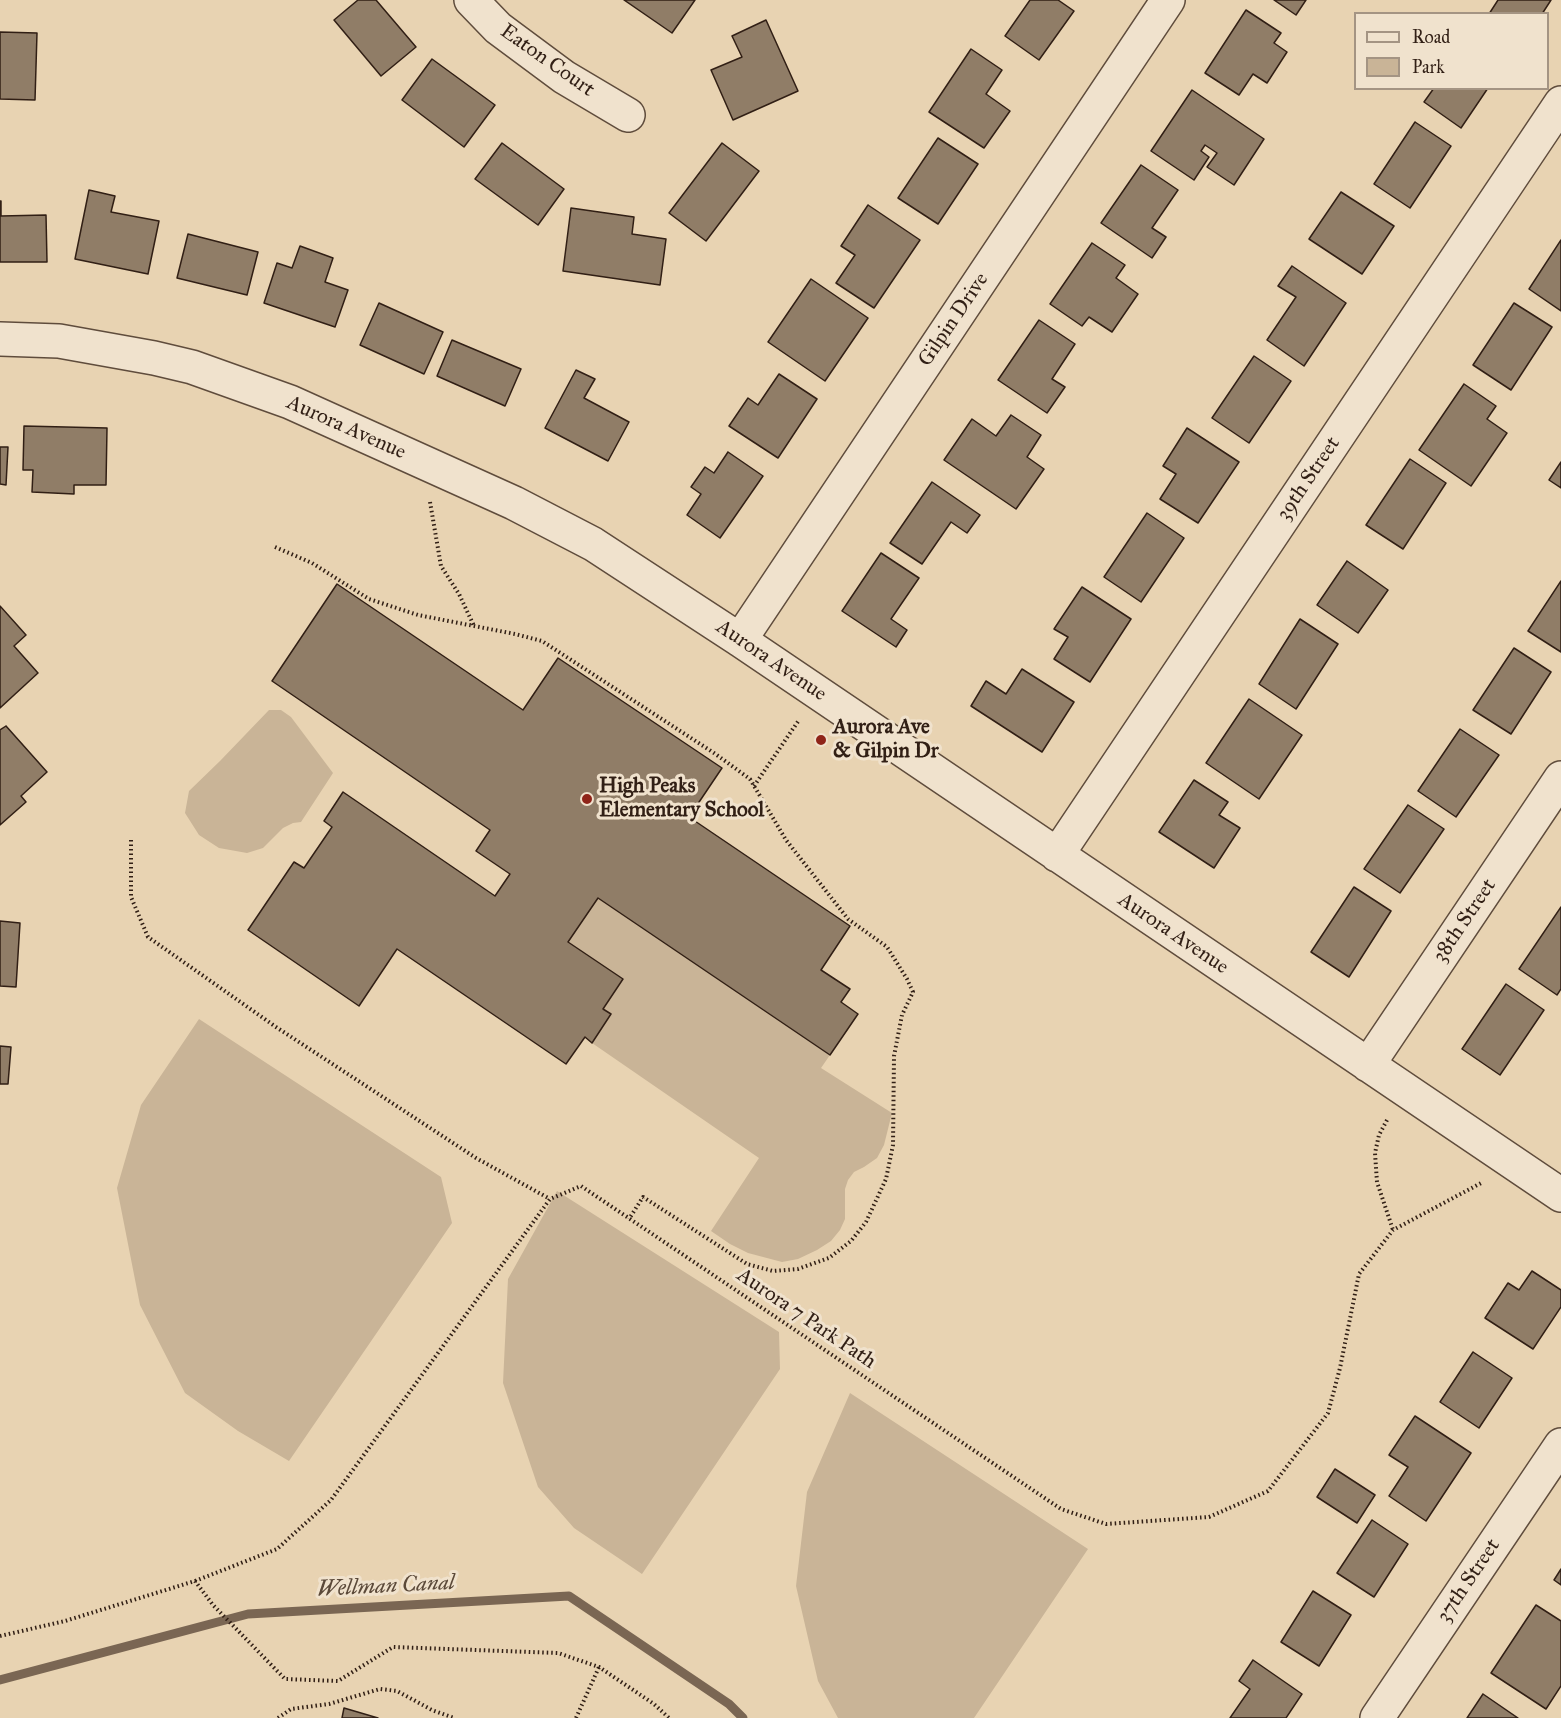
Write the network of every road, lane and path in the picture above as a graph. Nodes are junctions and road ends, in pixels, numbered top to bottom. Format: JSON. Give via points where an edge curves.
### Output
{"nodes":[{"id":1,"x":471,"y":0,"type":"edge"},
{"id":2,"x":1168,"y":0,"type":"edge"},
{"id":3,"x":1561,"y":103,"type":"edge"},
{"id":4,"x":628,"y":115,"type":"dead end"},
{"id":5,"x":0,"y":339,"type":"edge"},
{"id":6,"x":424,"y":462,"type":"junction"},
{"id":7,"x":274,"y":547,"type":"dead end"},
{"id":8,"x":474,"y":626,"type":"junction"},
{"id":9,"x":740,"y":640,"type":"junction"},
{"id":10,"x":818,"y":693,"type":"junction"},
{"id":11,"x":1561,"y":778,"type":"edge"},
{"id":12,"x":754,"y":786,"type":"junction"},
{"id":13,"x":131,"y":840,"type":"dead end"},
{"id":14,"x":1057,"y":855,"type":"junction"},
{"id":15,"x":1368,"y":1065,"type":"junction"},
{"id":16,"x":1386,"y":1120,"type":"dead end"},
{"id":17,"x":1509,"y":1161,"type":"junction"},
{"id":18,"x":1561,"y":1196,"type":"edge"},
{"id":19,"x":550,"y":1198,"type":"junction"},
{"id":20,"x":629,"y":1219,"type":"junction"},
{"id":21,"x":1393,"y":1230,"type":"junction"},
{"id":22,"x":1561,"y":1445,"type":"edge"},
{"id":23,"x":195,"y":1581,"type":"junction"},
{"id":24,"x":0,"y":1636,"type":"edge"},
{"id":25,"x":599,"y":1667,"type":"junction"},
{"id":26,"x":278,"y":1718,"type":"edge"},
{"id":27,"x":454,"y":1718,"type":"edge"},
{"id":28,"x":576,"y":1718,"type":"edge"},
{"id":29,"x":669,"y":1718,"type":"edge"},
{"id":30,"x":1377,"y":1718,"type":"edge"}],
"edges":[{"from":1,"to":4,"type":"street","name":"Eaton Court","via":[[498,28],[564,77]]},
{"from":2,"to":9,"type":"street","name":"Gilpin Drive"},
{"from":3,"to":14,"type":"street","name":"39th Street"},
{"from":5,"to":6,"type":"street","name":"Aurora Avenue","via":[[59,341],[192,367],[290,402]]},
{"from":6,"to":8,"type":"path","via":[[441,566]]},
{"from":6,"to":9,"type":"street","name":"Aurora Avenue","via":[[593,544]]},
{"from":7,"to":8,"type":"path","via":[[312,563],[369,599],[418,615]]},
{"from":8,"to":12,"type":"path","via":[[542,641],[714,753],[750,778]]},
{"from":9,"to":10,"type":"street","name":"Aurora Avenue"},
{"from":10,"to":12,"type":"path"},
{"from":10,"to":14,"type":"street","name":"Aurora Avenue"},
{"from":11,"to":15,"type":"street","name":"38th Street"},
{"from":12,"to":20,"type":"path","via":[[786,840],[848,919],[887,947],[913,992],[902,1015],[894,1056],[893,1145],[886,1179],[866,1222],[851,1241],[829,1258],[798,1269],[773,1271],[747,1264],[643,1197]]},
{"from":13,"to":19,"type":"path","via":[[131,897],[148,937],[466,1152]]},
{"from":14,"to":15,"type":"street","name":"Aurora Avenue"},
{"from":15,"to":17,"type":"street","name":"Aurora Avenue"},
{"from":16,"to":21,"type":"path","via":[[1375,1153],[1377,1182]]},
{"from":17,"to":18,"type":"street","name":"Aurora Avenue"},
{"from":17,"to":21,"type":"path","name":"Aurora 7 Park Path","via":[[1479,1186]]},
{"from":19,"to":20,"type":"path","name":"Aurora 7 Park Path","via":[[581,1186]]},
{"from":19,"to":23,"type":"path","via":[[331,1500],[278,1549]]},
{"from":20,"to":21,"type":"path","name":"Aurora 7 Park Path","via":[[1061,1509],[1106,1524],[1209,1517],[1268,1491],[1328,1413],[1359,1274]]},
{"from":22,"to":30,"type":"street","name":"37th Street"},
{"from":23,"to":24,"type":"path","via":[[65,1621]]},
{"from":23,"to":25,"type":"path","via":[[285,1679],[338,1682],[393,1647],[558,1653]]},
{"from":25,"to":28,"type":"path"},
{"from":25,"to":29,"type":"path"},
{"from":26,"to":27,"type":"path","via":[[291,1709],[329,1704],[380,1689],[397,1692]]}]}
